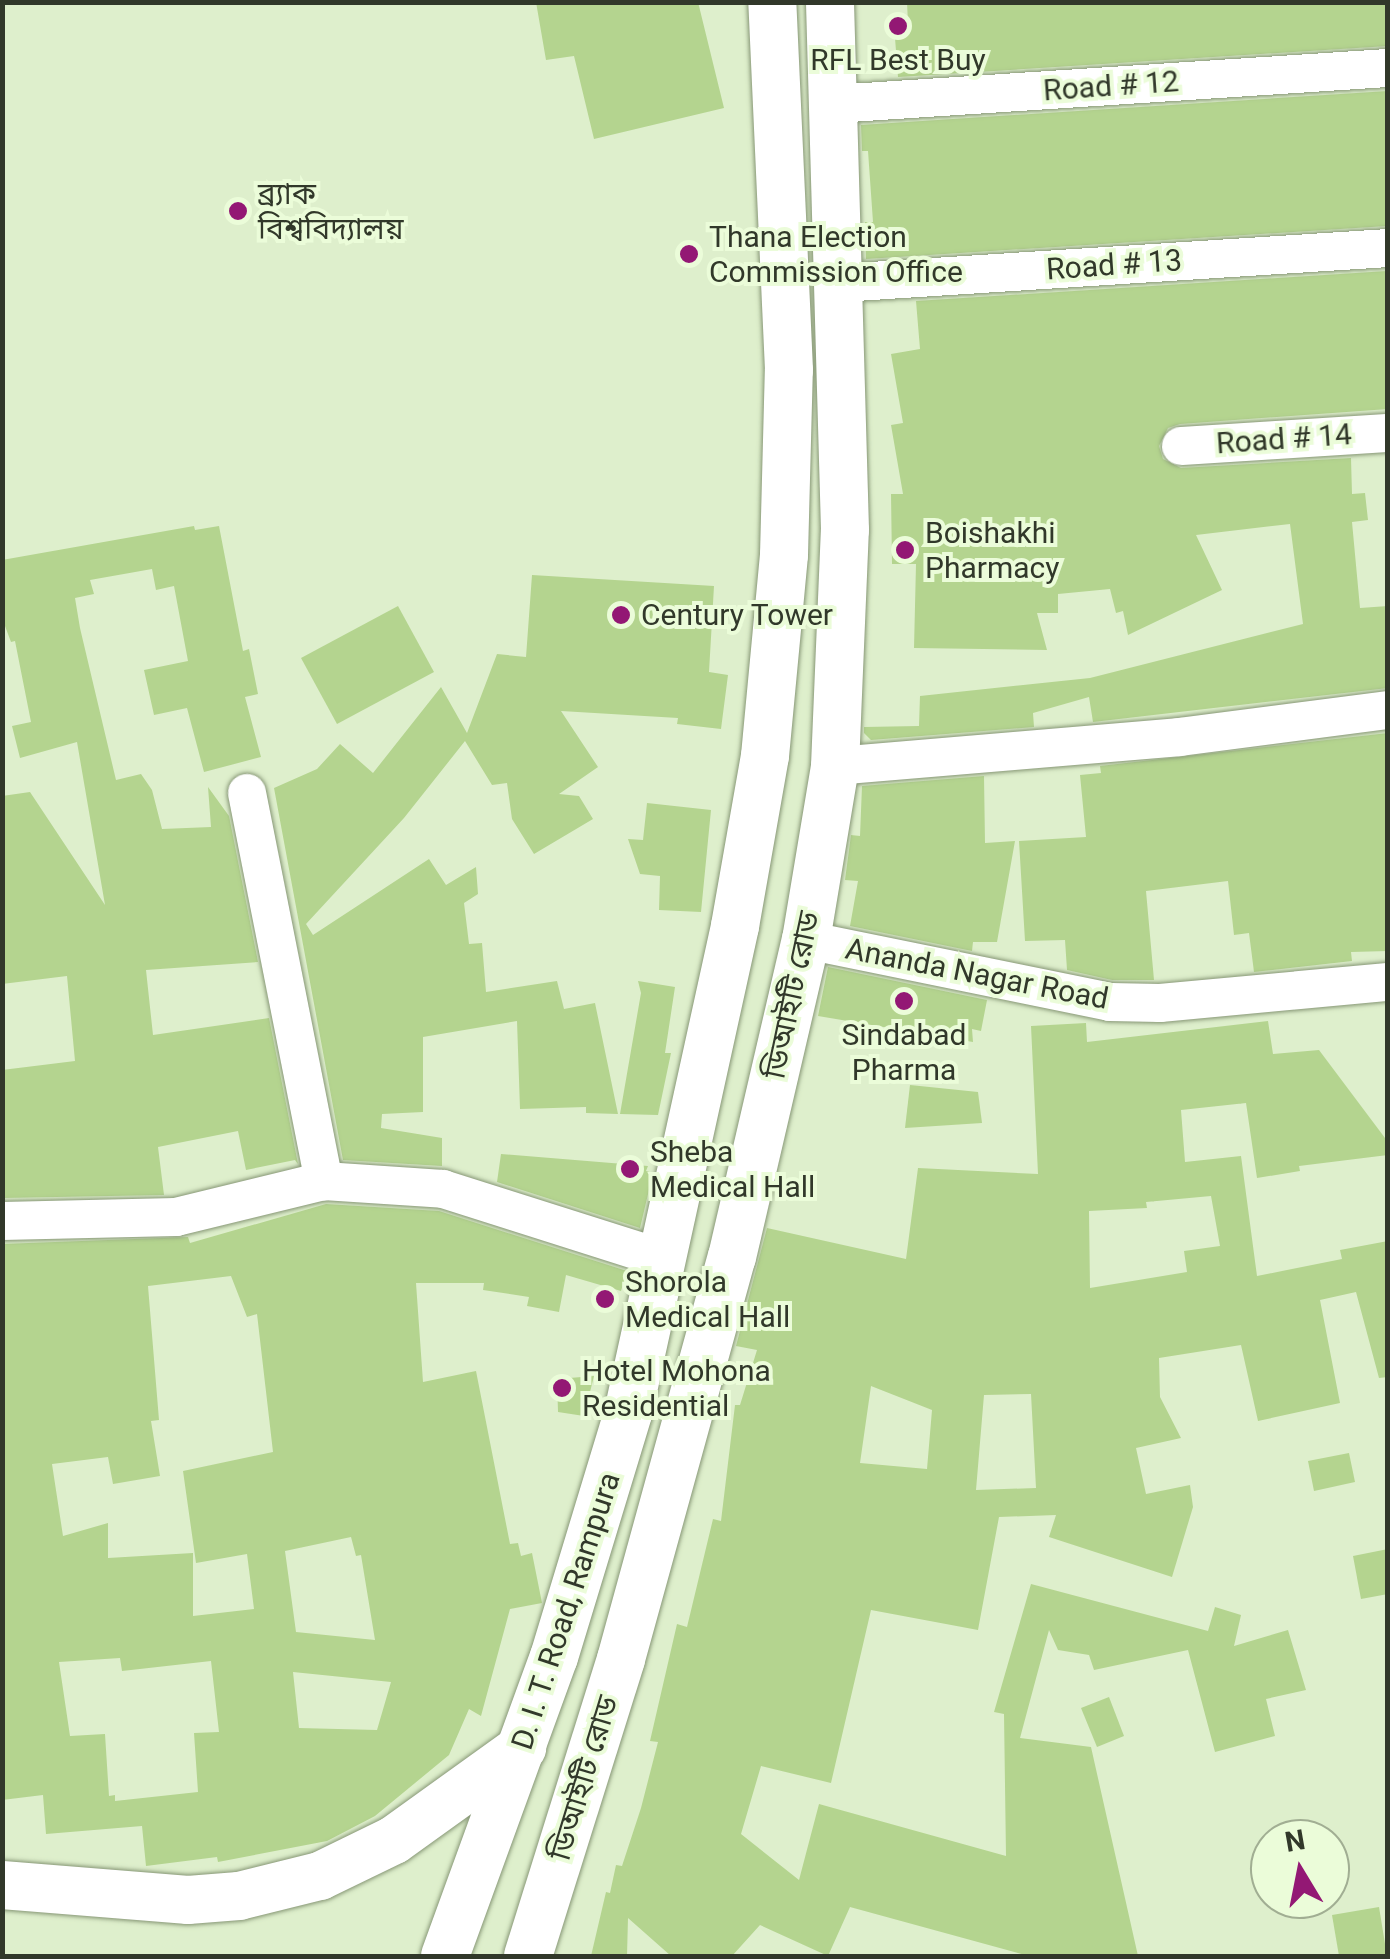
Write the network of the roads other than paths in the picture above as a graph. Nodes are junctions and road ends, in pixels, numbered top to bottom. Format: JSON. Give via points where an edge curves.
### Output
{"nodes":[{"id":1,"x":772,"y":2,"type":"edge"},
{"id":2,"x":830,"y":2,"type":"edge"},
{"id":3,"x":1388,"y":68,"type":"edge"},
{"id":4,"x":834,"y":104,"type":"junction"},
{"id":5,"x":1388,"y":248,"type":"edge"},
{"id":6,"x":840,"y":283,"type":"junction"},
{"id":7,"x":1388,"y":432,"type":"edge"},
{"id":8,"x":1181,"y":446,"type":"dead end"},
{"id":9,"x":1388,"y":710,"type":"edge"},
{"id":10,"x":835,"y":766,"type":"junction"},
{"id":11,"x":247,"y":792,"type":"dead end"},
{"id":12,"x":806,"y":940,"type":"junction"},
{"id":13,"x":1388,"y":982,"type":"edge"},
{"id":14,"x":324,"y":1181,"type":"junction"},
{"id":15,"x":2,"y":1220,"type":"edge"},
{"id":16,"x":664,"y":1259,"type":"junction"},
{"id":17,"x":522,"y":1748,"type":"junction"},
{"id":18,"x":2,"y":1854,"type":"edge"},
{"id":19,"x":2,"y":1885,"type":"edge"},
{"id":20,"x":101,"y":1890,"type":"junction"},
{"id":21,"x":445,"y":1956,"type":"edge"},
{"id":22,"x":528,"y":1956,"type":"edge"}],
"edges":[{"from":1,"to":16,"type":"main road","via":[[789,370],[777,646],[735,926]]},
{"from":2,"to":4,"type":"main road","name":"ডিআইটি রোড"},
{"from":3,"to":4,"type":"street","name":"Road # 12"},
{"from":4,"to":6,"type":"main road","name":"ডিআইটি রোড"},
{"from":5,"to":6,"type":"street","name":"Road # 13"},
{"from":6,"to":10,"type":"main road","name":"ডিআইটি রোড","via":[[845,530]]},
{"from":7,"to":8,"type":"street","name":"Road # 14"},
{"from":9,"to":10,"type":"street","via":[[1180,737]]},
{"from":10,"to":12,"type":"main road","name":"ডিআইটি রোড"},
{"from":11,"to":14,"type":"street"},
{"from":12,"to":13,"type":"street","name":"Ananda Nagar Road","via":[[1110,1002]]},
{"from":12,"to":22,"type":"main road","name":"ডিআইটি রোড","via":[[678,1462]]},
{"from":14,"to":15,"type":"street","via":[[176,1217]]},
{"from":14,"to":16,"type":"street","via":[[442,1189]]},
{"from":16,"to":17,"type":"main road","name":"D. I. T. Road, Rampura","via":[[613,1464]]},
{"from":17,"to":20,"type":"main road","via":[[394,1840],[320,1876],[238,1896],[188,1900]]},
{"from":17,"to":21,"type":"main road","name":"D. I. T. Road, Rampura"},
{"from":18,"to":20,"type":"main road"},
{"from":19,"to":20,"type":"main road"}]}
